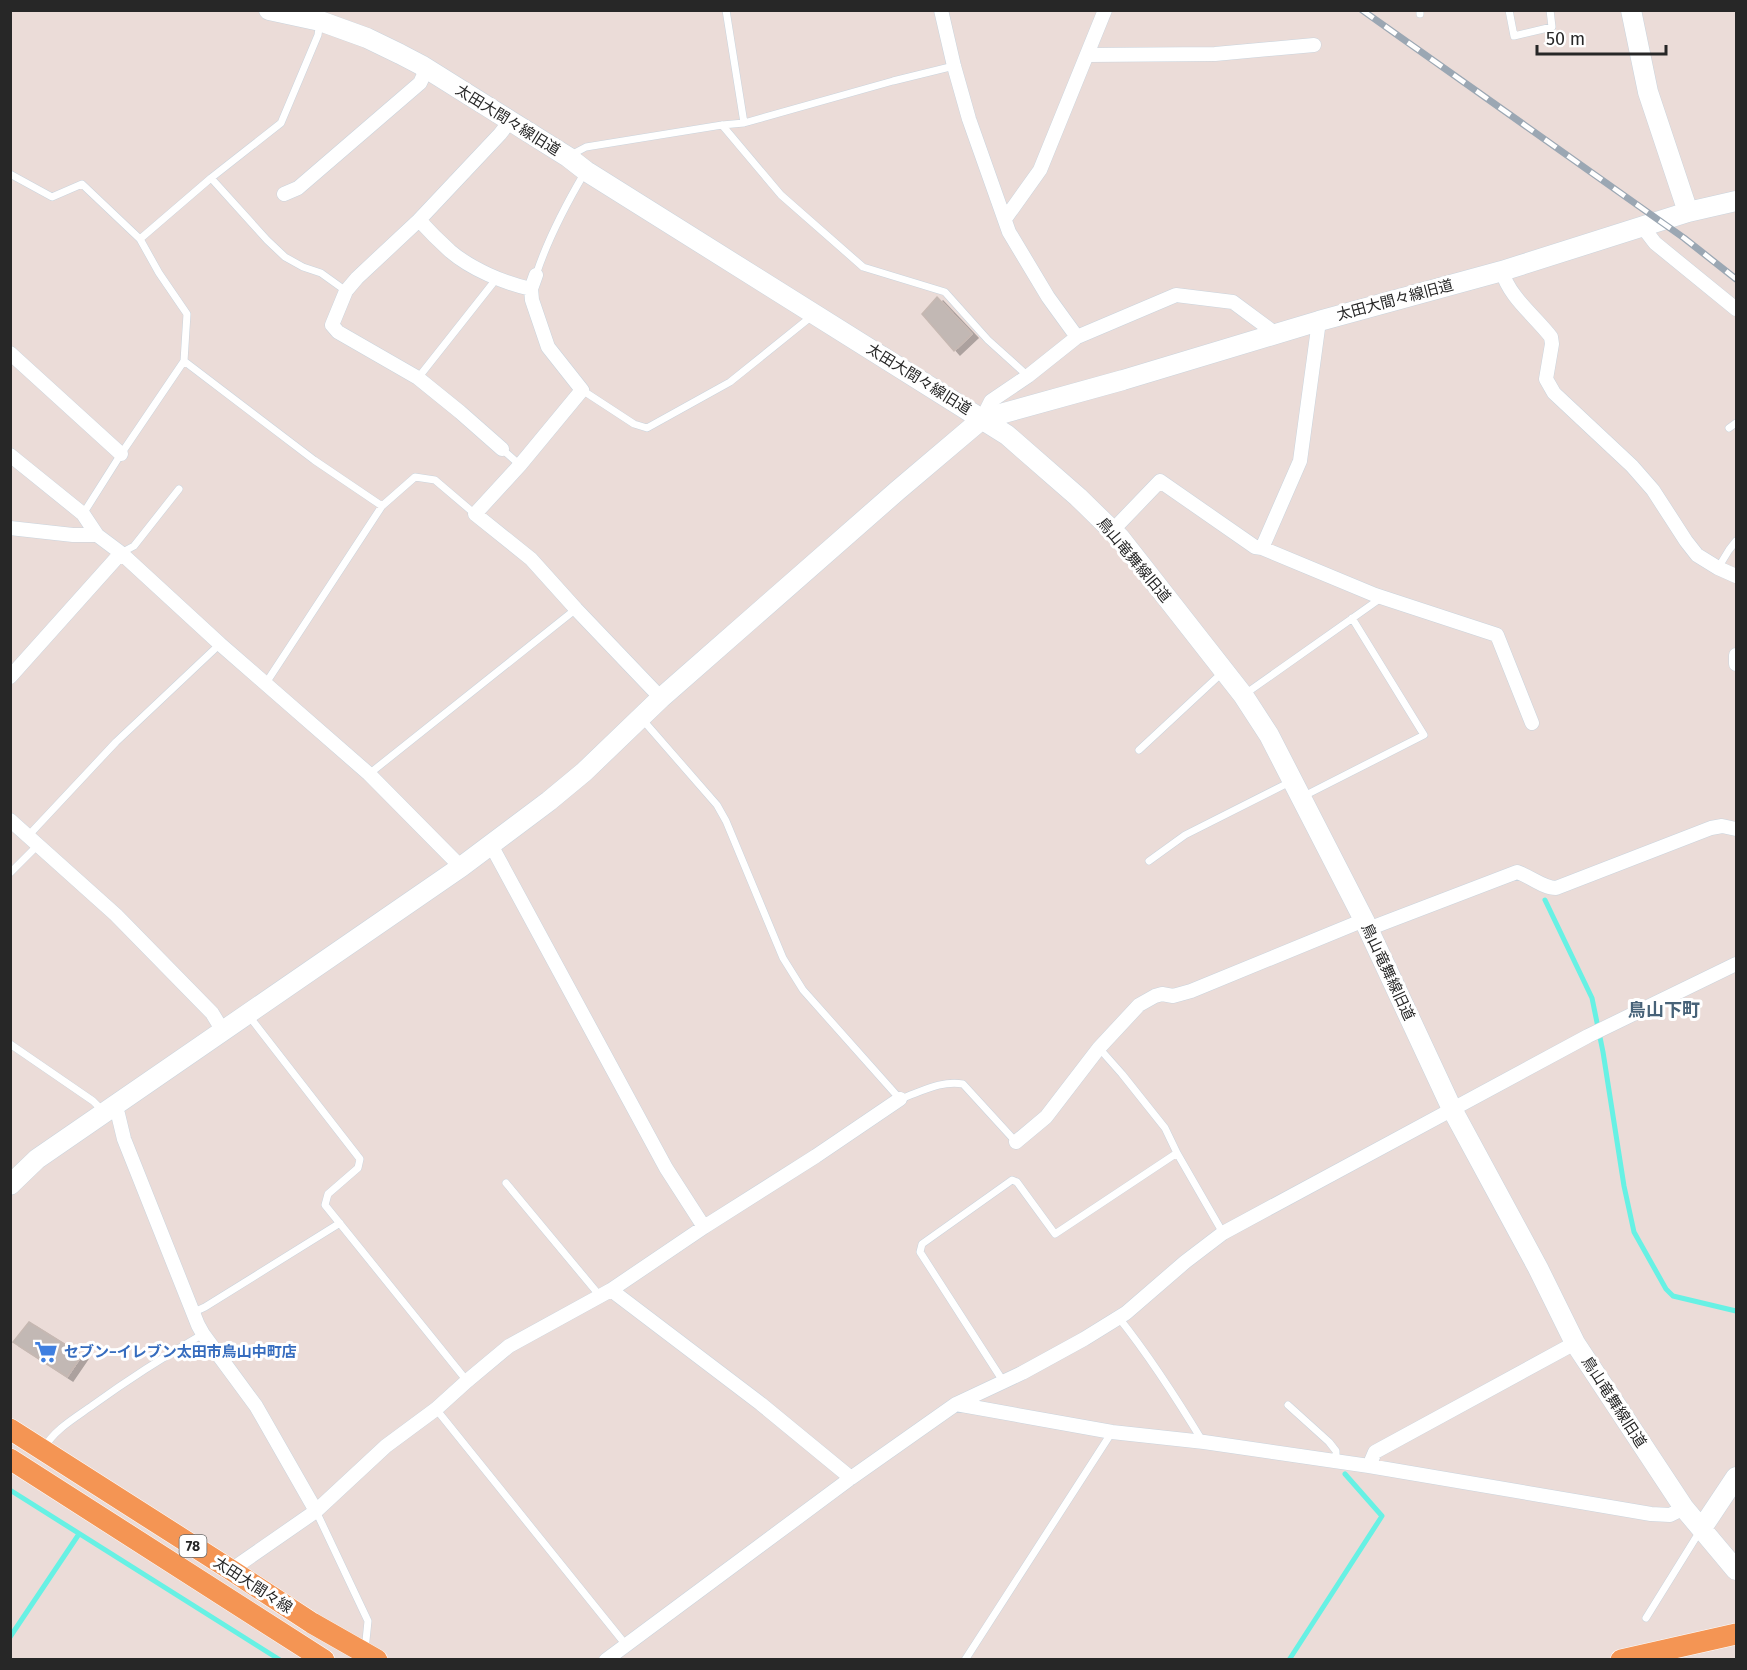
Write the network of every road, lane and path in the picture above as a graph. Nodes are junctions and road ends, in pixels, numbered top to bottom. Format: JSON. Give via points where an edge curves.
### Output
{"nodes":[{"id":1,"x":269,"y":10,"type":"edge"},
{"id":2,"x":726,"y":10,"type":"edge"},
{"id":3,"x":941,"y":10,"type":"edge"},
{"id":4,"x":1105,"y":10,"type":"edge"},
{"id":5,"x":1509,"y":10,"type":"edge"},
{"id":6,"x":1550,"y":10,"type":"edge"},
{"id":7,"x":1631,"y":10,"type":"edge"},
{"id":8,"x":296,"y":13,"type":"edge"},
{"id":9,"x":320,"y":21,"type":"junction"},
{"id":10,"x":1314,"y":45,"type":"dead end"},
{"id":11,"x":1087,"y":55,"type":"junction"},
{"id":12,"x":954,"y":66,"type":"junction"},
{"id":13,"x":427,"y":69,"type":"junction"},
{"id":14,"x":510,"y":121,"type":"junction"},
{"id":15,"x":744,"y":123,"type":"junction"},
{"id":16,"x":722,"y":125,"type":"junction"},
{"id":17,"x":568,"y":157,"type":"junction"},
{"id":18,"x":586,"y":171,"type":"junction"},
{"id":19,"x":10,"y":174,"type":"edge"},
{"id":20,"x":211,"y":178,"type":"junction"},
{"id":21,"x":284,"y":194,"type":"dead end"},
{"id":22,"x":1737,"y":201,"type":"edge"},
{"id":23,"x":1688,"y":212,"type":"junction"},
{"id":24,"x":1005,"y":219,"type":"junction"},
{"id":25,"x":419,"y":220,"type":"junction"},
{"id":26,"x":1642,"y":226,"type":"junction"},
{"id":27,"x":140,"y":239,"type":"junction"},
{"id":28,"x":1502,"y":271,"type":"junction"},
{"id":29,"x":536,"y":275,"type":"joint"},
{"id":30,"x":497,"y":278,"type":"junction"},
{"id":31,"x":531,"y":289,"type":"junction"},
{"id":32,"x":346,"y":291,"type":"junction"},
{"id":33,"x":1737,"y":309,"type":"edge"},
{"id":34,"x":815,"y":314,"type":"junction"},
{"id":35,"x":1319,"y":321,"type":"junction"},
{"id":36,"x":1276,"y":334,"type":"junction"},
{"id":37,"x":1077,"y":337,"type":"junction"},
{"id":38,"x":10,"y":353,"type":"edge"},
{"id":39,"x":184,"y":361,"type":"junction"},
{"id":40,"x":1029,"y":376,"type":"junction"},
{"id":41,"x":418,"y":378,"type":"junction"},
{"id":42,"x":582,"y":390,"type":"junction"},
{"id":43,"x":982,"y":418,"type":"junction"},
{"id":44,"x":1737,"y":423,"type":"edge"},
{"id":45,"x":1729,"y":428,"type":"dead end"},
{"id":46,"x":502,"y":449,"type":"joint"},
{"id":47,"x":10,"y":454,"type":"edge"},
{"id":48,"x":121,"y":454,"type":"junction"},
{"id":49,"x":520,"y":465,"type":"junction"},
{"id":50,"x":179,"y":489,"type":"dead end"},
{"id":51,"x":382,"y":506,"type":"junction"},
{"id":52,"x":83,"y":514,"type":"junction"},
{"id":53,"x":475,"y":514,"type":"junction"},
{"id":54,"x":10,"y":528,"type":"edge"},
{"id":55,"x":1112,"y":531,"type":"junction"},
{"id":56,"x":97,"y":535,"type":"junction"},
{"id":57,"x":1737,"y":541,"type":"edge"},
{"id":58,"x":1262,"y":548,"type":"junction"},
{"id":59,"x":121,"y":553,"type":"junction"},
{"id":60,"x":1718,"y":568,"type":"junction"},
{"id":61,"x":1737,"y":576,"type":"edge"},
{"id":62,"x":1383,"y":597,"type":"junction"},
{"id":63,"x":576,"y":609,"type":"junction"},
{"id":64,"x":1352,"y":618,"type":"junction"},
{"id":65,"x":220,"y":644,"type":"junction"},
{"id":66,"x":1737,"y":655,"type":"edge"},
{"id":67,"x":1737,"y":664,"type":"edge"},
{"id":68,"x":1225,"y":671,"type":"junction"},
{"id":69,"x":10,"y":676,"type":"edge"},
{"id":70,"x":266,"y":683,"type":"junction"},
{"id":71,"x":1243,"y":695,"type":"junction"},
{"id":72,"x":661,"y":698,"type":"junction"},
{"id":73,"x":640,"y":717,"type":"junction"},
{"id":74,"x":1532,"y":723,"type":"dead end"},
{"id":75,"x":1139,"y":750,"type":"dead end"},
{"id":76,"x":369,"y":774,"type":"junction"},
{"id":77,"x":1298,"y":789,"type":"junction"},
{"id":78,"x":10,"y":820,"type":"edge"},
{"id":79,"x":1737,"y":829,"type":"edge"},
{"id":80,"x":33,"y":840,"type":"junction"},
{"id":81,"x":490,"y":845,"type":"junction"},
{"id":82,"x":1149,"y":861,"type":"dead end"},
{"id":83,"x":460,"y":867,"type":"junction"},
{"id":84,"x":10,"y":873,"type":"edge"},
{"id":85,"x":1366,"y":924,"type":"junction"},
{"id":86,"x":1737,"y":964,"type":"edge"},
{"id":87,"x":248,"y":1014,"type":"junction"},
{"id":88,"x":223,"y":1031,"type":"junction"},
{"id":89,"x":10,"y":1044,"type":"edge"},
{"id":90,"x":1099,"y":1048,"type":"junction"},
{"id":91,"x":900,"y":1100,"type":"junction"},
{"id":92,"x":1452,"y":1109,"type":"junction"},
{"id":93,"x":109,"y":1110,"type":"junction"},
{"id":94,"x":1016,"y":1142,"type":"joint"},
{"id":95,"x":1177,"y":1153,"type":"junction"},
{"id":96,"x":506,"y":1183,"type":"dead end"},
{"id":97,"x":10,"y":1185,"type":"edge"},
{"id":98,"x":340,"y":1224,"type":"junction"},
{"id":99,"x":704,"y":1227,"type":"junction"},
{"id":100,"x":1223,"y":1233,"type":"junction"},
{"id":101,"x":606,"y":1293,"type":"junction"},
{"id":102,"x":194,"y":1312,"type":"junction"},
{"id":103,"x":1119,"y":1318,"type":"junction"},
{"id":104,"x":204,"y":1334,"type":"junction"},
{"id":105,"x":1575,"y":1342,"type":"junction"},
{"id":106,"x":467,"y":1381,"type":"junction"},
{"id":107,"x":1004,"y":1381,"type":"junction"},
{"id":108,"x":956,"y":1404,"type":"junction"},
{"id":109,"x":1288,"y":1405,"type":"dead end"},
{"id":110,"x":436,"y":1409,"type":"junction"},
{"id":111,"x":10,"y":1429,"type":"edge"},
{"id":112,"x":1112,"y":1432,"type":"junction"},
{"id":113,"x":1204,"y":1442,"type":"junction"},
{"id":114,"x":43,"y":1450,"type":"junction"},
{"id":115,"x":10,"y":1459,"type":"edge"},
{"id":116,"x":1336,"y":1461,"type":"junction"},
{"id":117,"x":1369,"y":1466,"type":"junction"},
{"id":118,"x":1737,"y":1477,"type":"edge"},
{"id":119,"x":851,"y":1478,"type":"junction"},
{"id":120,"x":1684,"y":1508,"type":"junction"},
{"id":121,"x":316,"y":1511,"type":"junction"},
{"id":122,"x":1702,"y":1528,"type":"junction"},
{"id":123,"x":231,"y":1570,"type":"junction"},
{"id":124,"x":1737,"y":1570,"type":"edge"},
{"id":125,"x":1646,"y":1618,"type":"dead end"},
{"id":126,"x":1737,"y":1634,"type":"edge"},
{"id":127,"x":626,"y":1645,"type":"junction"},
{"id":128,"x":371,"y":1656,"type":"edge"},
{"id":129,"x":322,"y":1659,"type":"edge"},
{"id":130,"x":606,"y":1659,"type":"edge"},
{"id":131,"x":965,"y":1659,"type":"edge"},
{"id":132,"x":1621,"y":1659,"type":"edge"}],
"edges":[{"from":1,"to":8,"type":"street","name":"太田大間々線旧道"},
{"from":2,"to":15,"type":"lane"},
{"from":3,"to":12,"type":"street"},
{"from":4,"to":11,"type":"street"},
{"from":5,"to":6,"type":"lane","via":[[1514,36],[1552,27]]},
{"from":7,"to":23,"type":"street","via":[[1648,92]]},
{"from":8,"to":9,"type":"street","name":"太田大間々線旧道"},
{"from":9,"to":13,"type":"street","name":"太田大間々線旧道","via":[[383,45]]},
{"from":9,"to":20,"type":"lane","via":[[318,35],[281,123]]},
{"from":10,"to":11,"type":"street","via":[[1215,54]]},
{"from":11,"to":24,"type":"street","via":[[1040,170]]},
{"from":12,"to":15,"type":"lane"},
{"from":12,"to":24,"type":"street"},
{"from":13,"to":14,"type":"street","name":"太田大間々線旧道"},
{"from":13,"to":21,"type":"street","via":[[420,83],[298,188]]},
{"from":14,"to":17,"type":"street","name":"太田大間々線旧道"},
{"from":14,"to":25,"type":"street"},
{"from":15,"to":16,"type":"lane"},
{"from":16,"to":17,"type":"lane","via":[[586,147]]},
{"from":16,"to":40,"type":"lane","via":[[781,195],[863,267],[945,292],[988,340]]},
{"from":17,"to":18,"type":"street","name":"太田大間々線旧道"},
{"from":18,"to":29,"type":"lane","via":[[551,234]]},
{"from":18,"to":34,"type":"street","name":"太田大間々線旧道"},
{"from":19,"to":27,"type":"lane","via":[[52,197],[82,184]]},
{"from":20,"to":27,"type":"lane"},
{"from":20,"to":32,"type":"lane","via":[[285,257],[321,273]]},
{"from":22,"to":23,"type":"street","name":"太田大間々線旧道"},
{"from":23,"to":26,"type":"street","name":"太田大間々線旧道"},
{"from":24,"to":37,"type":"street","via":[[1048,297]]},
{"from":25,"to":30,"type":"street","via":[[451,253]]},
{"from":25,"to":32,"type":"street"},
{"from":26,"to":28,"type":"street","name":"太田大間々線旧道"},
{"from":26,"to":33,"type":"street","via":[[1655,243]]},
{"from":27,"to":39,"type":"lane","via":[[187,314]]},
{"from":28,"to":35,"type":"street","name":"太田大間々線旧道"},
{"from":28,"to":60,"type":"street","via":[[1513,293],[1551,337],[1546,379],[1554,393],[1632,466],[1697,555]]},
{"from":29,"to":31,"type":"street"},
{"from":30,"to":31,"type":"street"},
{"from":30,"to":41,"type":"lane"},
{"from":31,"to":42,"type":"street","via":[[548,347]]},
{"from":32,"to":41,"type":"street","via":[[332,325]]},
{"from":34,"to":42,"type":"lane","via":[[730,382],[647,428],[634,424]]},
{"from":34,"to":43,"type":"street","name":"太田大間々線旧道"},
{"from":35,"to":36,"type":"street","name":"太田大間々線旧道"},
{"from":35,"to":58,"type":"street","via":[[1300,461]]},
{"from":36,"to":37,"type":"street","via":[[1233,302],[1176,295]]},
{"from":36,"to":43,"type":"street","name":"太田大間々線旧道"},
{"from":37,"to":40,"type":"street"},
{"from":38,"to":48,"type":"street"},
{"from":39,"to":48,"type":"lane"},
{"from":39,"to":51,"type":"lane","via":[[314,460]]},
{"from":40,"to":43,"type":"street","via":[[991,400]]},
{"from":41,"to":46,"type":"street"},
{"from":42,"to":49,"type":"street"},
{"from":43,"to":55,"type":"street","name":"鳥山竜舞線旧道","via":[[1007,435]]},
{"from":43,"to":72,"type":"street"},
{"from":44,"to":45,"type":"lane"},
{"from":46,"to":49,"type":"lane"},
{"from":47,"to":52,"type":"street"},
{"from":48,"to":52,"type":"lane"},
{"from":49,"to":53,"type":"street"},
{"from":50,"to":59,"type":"lane","via":[[134,546]]},
{"from":51,"to":53,"type":"lane","via":[[415,477],[435,480]]},
{"from":51,"to":70,"type":"lane"},
{"from":52,"to":56,"type":"street"},
{"from":53,"to":63,"type":"street","via":[[531,559]]},
{"from":54,"to":56,"type":"street"},
{"from":55,"to":58,"type":"street","via":[[1160,481],[1255,547]]},
{"from":55,"to":68,"type":"street","name":"鳥山竜舞線旧道"},
{"from":56,"to":59,"type":"street"},
{"from":57,"to":60,"type":"lane"},
{"from":58,"to":62,"type":"street"},
{"from":59,"to":65,"type":"street"},
{"from":59,"to":69,"type":"street"},
{"from":60,"to":61,"type":"street"},
{"from":62,"to":64,"type":"lane"},
{"from":62,"to":74,"type":"street","via":[[1497,635]]},
{"from":63,"to":72,"type":"street"},
{"from":63,"to":76,"type":"lane"},
{"from":64,"to":71,"type":"lane"},
{"from":64,"to":77,"type":"lane","via":[[1424,735]]},
{"from":65,"to":70,"type":"street"},
{"from":65,"to":80,"type":"lane","via":[[116,742]]},
{"from":66,"to":67,"type":"street"},
{"from":68,"to":71,"type":"street","name":"鳥山竜舞線旧道"},
{"from":68,"to":75,"type":"lane"},
{"from":70,"to":76,"type":"street"},
{"from":71,"to":77,"type":"street","name":"鳥山竜舞線旧道"},
{"from":72,"to":73,"type":"street"},
{"from":73,"to":81,"type":"street","via":[[584,772]]},
{"from":73,"to":91,"type":"lane","via":[[717,805],[783,958],[803,990]]},
{"from":76,"to":83,"type":"street"},
{"from":77,"to":82,"type":"lane","via":[[1185,835]]},
{"from":77,"to":85,"type":"street","name":"鳥山竜舞線旧道"},
{"from":78,"to":80,"type":"street"},
{"from":79,"to":85,"type":"street","via":[[1711,828],[1556,888],[1548,888],[1517,872]]},
{"from":80,"to":84,"type":"lane"},
{"from":80,"to":88,"type":"street","via":[[116,915],[212,1013]]},
{"from":81,"to":83,"type":"street"},
{"from":81,"to":99,"type":"street","via":[[666,1168]]},
{"from":83,"to":87,"type":"street"},
{"from":85,"to":90,"type":"street","via":[[1191,991],[1155,996],[1139,1005]]},
{"from":85,"to":92,"type":"street","name":"鳥山竜舞線旧道"},
{"from":86,"to":92,"type":"street","via":[[1588,1036]]},
{"from":87,"to":88,"type":"street"},
{"from":87,"to":98,"type":"lane","via":[[360,1159],[358,1168],[328,1194],[325,1205]]},
{"from":88,"to":93,"type":"street"},
{"from":89,"to":93,"type":"lane"},
{"from":90,"to":94,"type":"street","via":[[1046,1117]]},
{"from":90,"to":95,"type":"lane","via":[[1165,1128]]},
{"from":91,"to":94,"type":"lane","via":[[941,1084],[963,1084]]},
{"from":91,"to":99,"type":"street"},
{"from":92,"to":100,"type":"street"},
{"from":92,"to":105,"type":"street","name":"鳥山竜舞線旧道"},
{"from":93,"to":97,"type":"street","via":[[37,1159]]},
{"from":93,"to":102,"type":"street","via":[[118,1114],[124,1139]]},
{"from":95,"to":100,"type":"lane"},
{"from":95,"to":107,"type":"lane","via":[[1055,1234],[1012,1180],[922,1244],[920,1252]]},
{"from":96,"to":101,"type":"lane"},
{"from":98,"to":102,"type":"lane"},
{"from":98,"to":106,"type":"lane"},
{"from":99,"to":101,"type":"street"},
{"from":100,"to":103,"type":"street"},
{"from":101,"to":106,"type":"street","via":[[509,1346]]},
{"from":101,"to":119,"type":"street","via":[[761,1404]]},
{"from":102,"to":104,"type":"street"},
{"from":103,"to":107,"type":"street"},
{"from":103,"to":113,"type":"lane"},
{"from":104,"to":114,"type":"lane","via":[[129,1379],[55,1432]]},
{"from":104,"to":121,"type":"street","via":[[256,1406]]},
{"from":105,"to":117,"type":"street","via":[[1375,1452]]},
{"from":105,"to":120,"type":"street","name":"鳥山竜舞線旧道"},
{"from":106,"to":110,"type":"street"},
{"from":107,"to":108,"type":"street"},
{"from":108,"to":112,"type":"street"},
{"from":108,"to":119,"type":"street"},
{"from":109,"to":116,"type":"lane","via":[[1329,1442],[1336,1451]]},
{"from":110,"to":121,"type":"street","via":[[386,1446]]},
{"from":110,"to":127,"type":"lane"},
{"from":111,"to":114,"type":"main road","name":"太田大間々線","number":"78"},
{"from":112,"to":113,"type":"street"},
{"from":112,"to":131,"type":"lane"},
{"from":113,"to":116,"type":"street"},
{"from":114,"to":123,"type":"main road","name":"太田大間々線","number":"78"},
{"from":115,"to":129,"type":"main road","name":"太田大間々線","number":"78"},
{"from":116,"to":117,"type":"street"},
{"from":117,"to":120,"type":"street","via":[[1651,1514],[1670,1515]]},
{"from":118,"to":122,"type":"street"},
{"from":119,"to":127,"type":"street"},
{"from":120,"to":122,"type":"street","name":"鳥山竜舞線旧道"},
{"from":121,"to":123,"type":"street"},
{"from":121,"to":128,"type":"lane","via":[[368,1621]]},
{"from":122,"to":124,"type":"street","name":"鳥山竜舞線旧道"},
{"from":122,"to":125,"type":"lane"},
{"from":123,"to":128,"type":"main road","name":"太田大間々線","number":"78"},
{"from":126,"to":132,"type":"main road"},
{"from":127,"to":130,"type":"street"}]}
